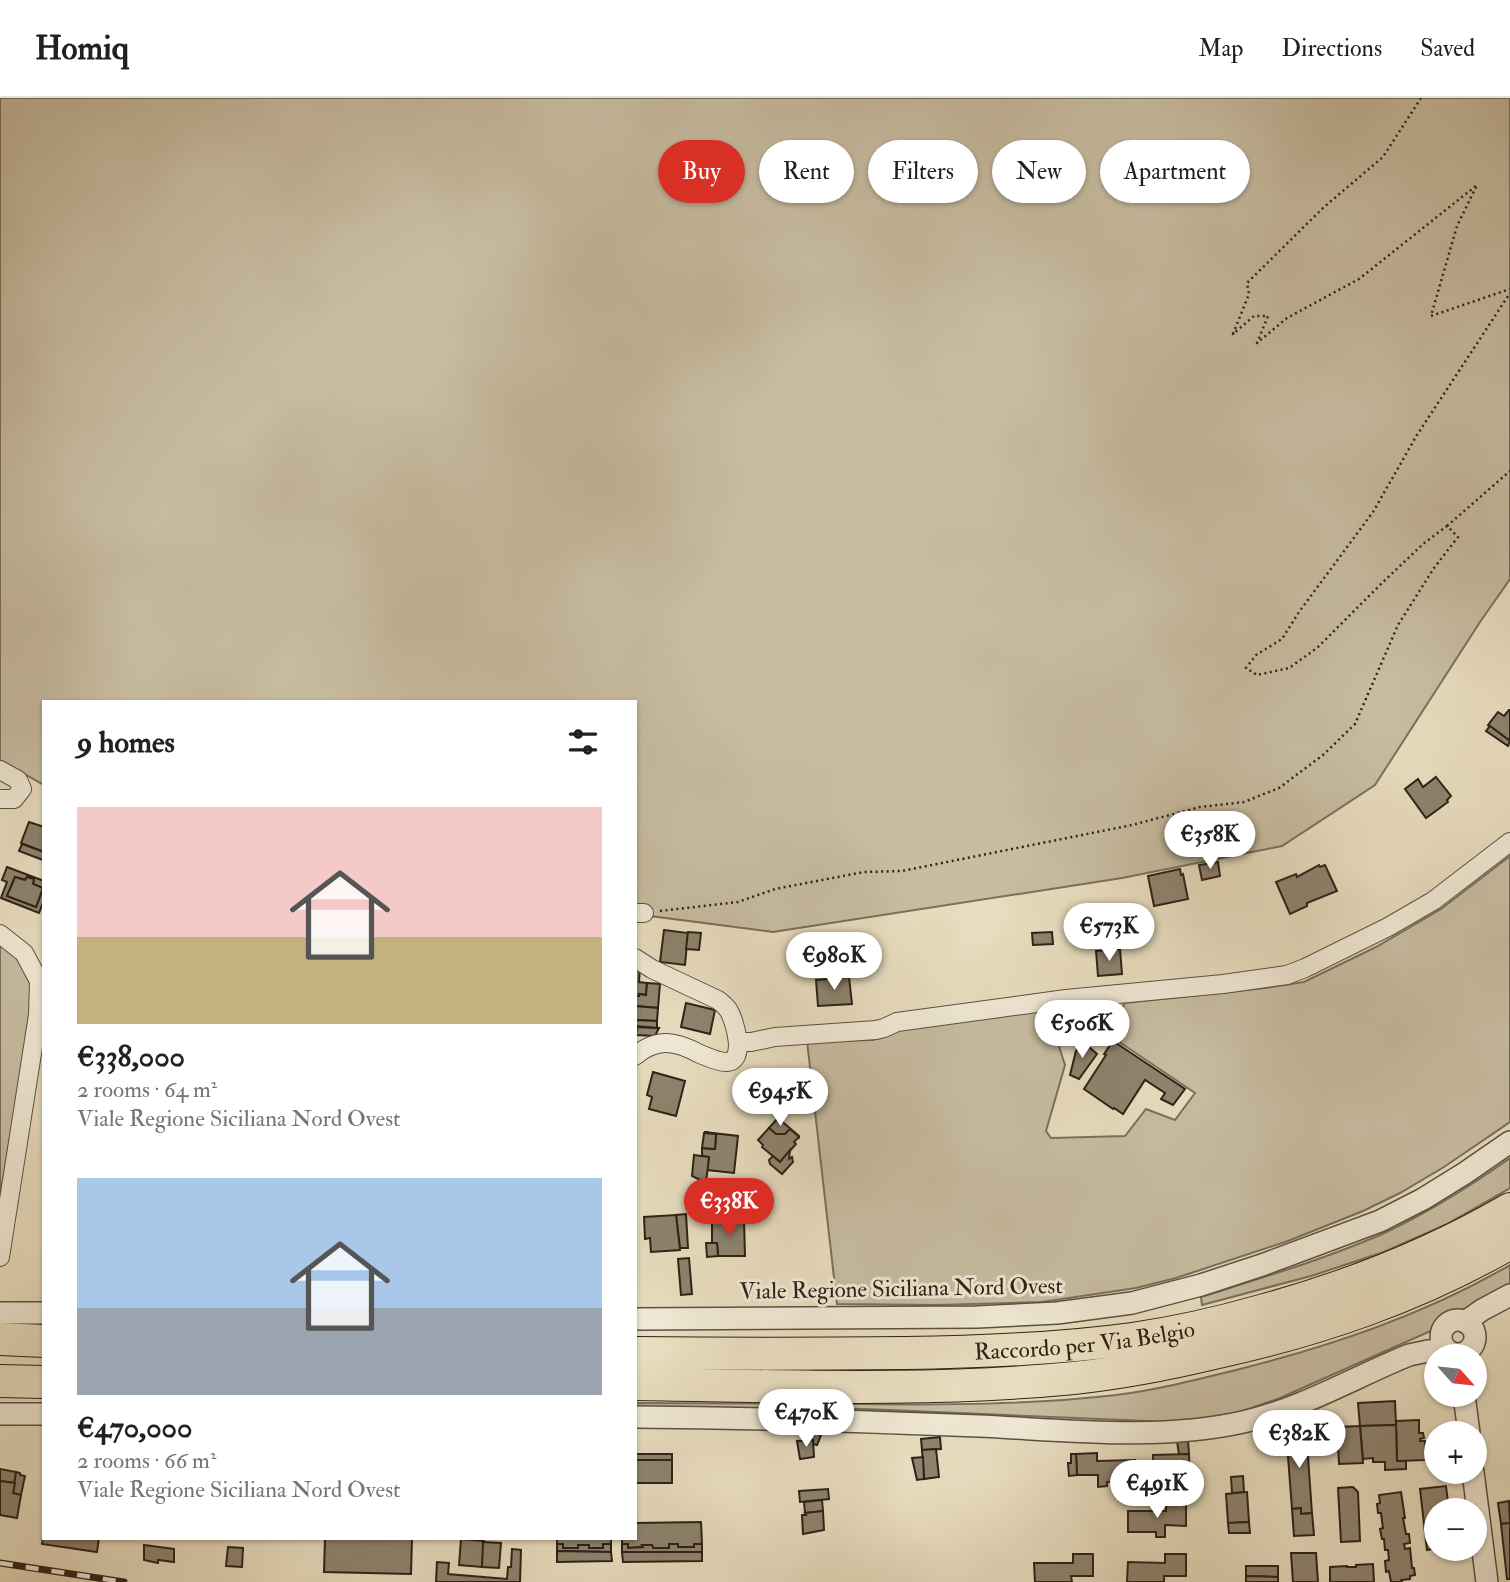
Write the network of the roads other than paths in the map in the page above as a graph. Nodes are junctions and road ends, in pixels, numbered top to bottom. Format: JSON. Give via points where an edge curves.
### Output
{"nodes":[{"id":1,"x":0,"y":770,"type":"edge"},
{"id":2,"x":0,"y":799,"type":"edge"},
{"id":3,"x":1510,"y":842,"type":"edge"},
{"id":4,"x":0,"y":934,"type":"edge"},
{"id":5,"x":637,"y":959,"type":"edge"},
{"id":6,"x":738,"y":1042,"type":"junction"},
{"id":7,"x":637,"y":1055,"type":"edge"},
{"id":8,"x":1510,"y":1142,"type":"edge"},
{"id":9,"x":1510,"y":1209,"type":"edge"},
{"id":10,"x":1510,"y":1243,"type":"edge"},
{"id":11,"x":0,"y":1257,"type":"edge"},
{"id":12,"x":1510,"y":1295,"type":"edge"},
{"id":13,"x":1510,"y":1308,"type":"edge"},
{"id":14,"x":0,"y":1313,"type":"edge"},
{"id":15,"x":42,"y":1313,"type":"edge"},
{"id":16,"x":637,"y":1319,"type":"edge"},
{"id":17,"x":1470,"y":1327,"type":"junction"},
{"id":18,"x":0,"y":1339,"type":"edge"},
{"id":19,"x":42,"y":1341,"type":"edge"},
{"id":20,"x":1444,"y":1344,"type":"edge"},
{"id":21,"x":1474,"y":1344,"type":"edge"},
{"id":22,"x":0,"y":1352,"type":"edge"},
{"id":23,"x":42,"y":1352,"type":"edge"},
{"id":24,"x":1424,"y":1352,"type":"edge"},
{"id":25,"x":637,"y":1353,"type":"edge"},
{"id":26,"x":0,"y":1381,"type":"edge"},
{"id":27,"x":42,"y":1382,"type":"edge"},
{"id":28,"x":637,"y":1384,"type":"edge"},
{"id":29,"x":0,"y":1414,"type":"edge"},
{"id":30,"x":42,"y":1414,"type":"edge"},
{"id":31,"x":637,"y":1417,"type":"edge"},
{"id":32,"x":1475,"y":1484,"type":"edge"},
{"id":33,"x":1487,"y":1582,"type":"edge"}],
"edges":[{"from":1,"to":2,"type":"street","via":[[19,780],[22,789],[14,799]]},
{"from":3,"to":6,"type":"street","via":[[1399,920],[1286,975],[1066,999],[897,1022],[876,1030]]},
{"from":4,"to":11,"type":"street","via":[[24,953],[39,982],[38,1015]]},
{"from":5,"to":6,"type":"street","via":[[725,1005]]},
{"from":6,"to":7,"type":"street","via":[[736,1055],[728,1063],[668,1043]]},
{"from":8,"to":16,"type":"street","name":"Viale Regione Siciliana Nord Ovest","via":[[1423,1199],[1380,1221],[1262,1265],[1132,1303],[977,1317]]},
{"from":9,"to":25,"type":"highway","name":"Raccordo per Via Belgio","via":[[1435,1249],[1342,1287],[1242,1316],[1134,1339],[984,1352]]},
{"from":10,"to":28,"type":"highway","name":"Raccordo per Via Belgio","via":[[1401,1298],[1316,1328],[1125,1371],[965,1384]]},
{"from":12,"to":17,"type":"street","via":[[1482,1310]]},
{"from":13,"to":17,"type":"street"},
{"from":14,"to":15,"type":"street"},
{"from":17,"to":20,"type":"street","via":[[1454,1320],[1449,1323],[1442,1330]]},
{"from":17,"to":21,"type":"street"},
{"from":18,"to":19,"type":"highway"},
{"from":22,"to":23,"type":"highway"},
{"from":24,"to":31,"type":"street","via":[[1280,1411],[1245,1422],[1172,1432]]},
{"from":26,"to":27,"type":"highway"},
{"from":29,"to":30,"type":"street"},
{"from":32,"to":33,"type":"street"}]}
